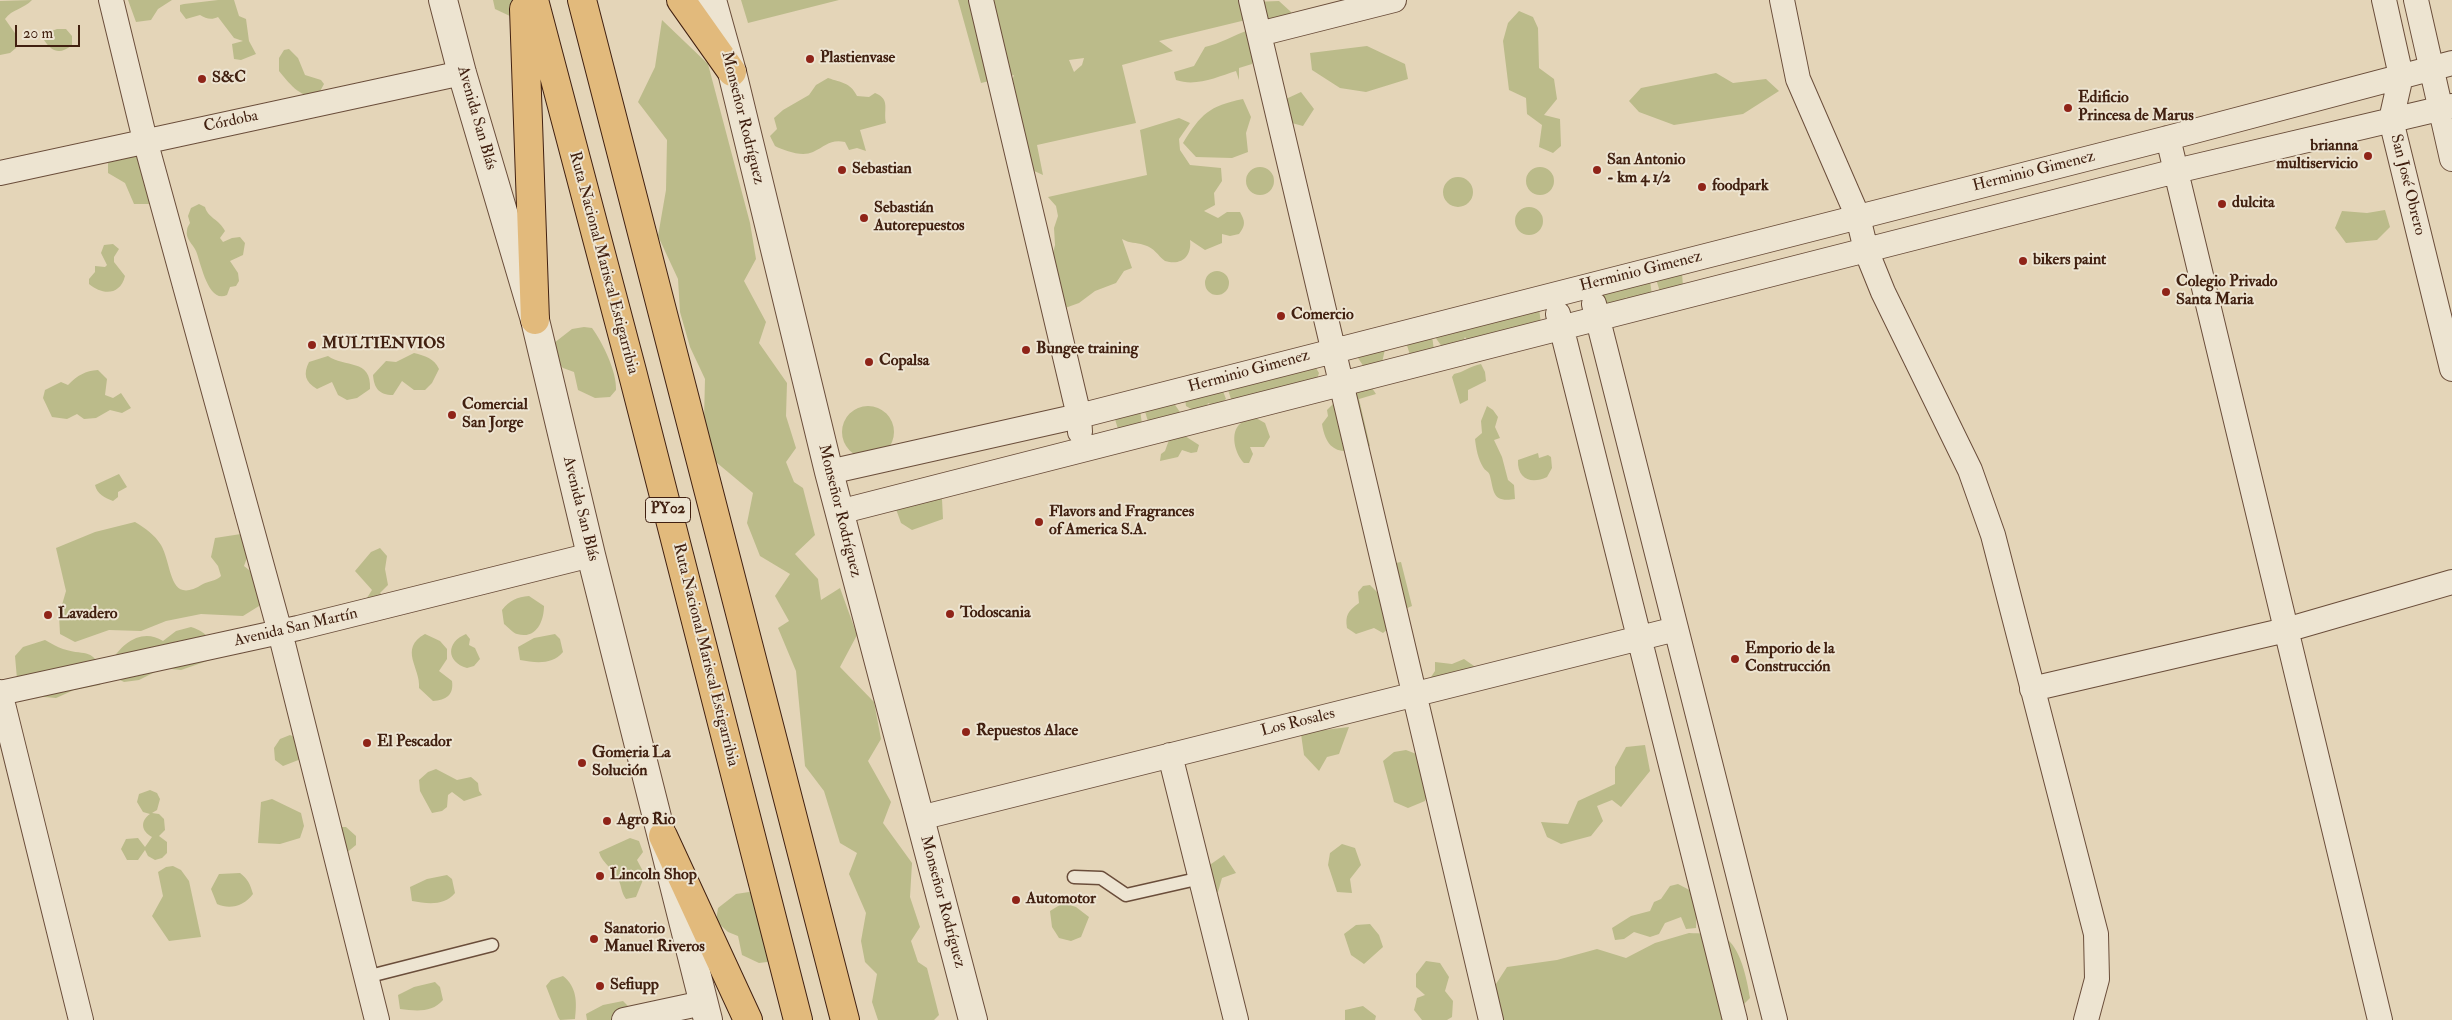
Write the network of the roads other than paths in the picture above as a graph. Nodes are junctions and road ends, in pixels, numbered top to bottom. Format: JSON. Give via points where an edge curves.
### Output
{"nodes":[{"id":1,"x":111,"y":0,"type":"edge"},
{"id":2,"x":443,"y":0,"type":"edge"},
{"id":3,"x":524,"y":0,"type":"edge"},
{"id":4,"x":534,"y":0,"type":"edge"},
{"id":5,"x":582,"y":0,"type":"edge"},
{"id":6,"x":681,"y":0,"type":"edge"},
{"id":7,"x":712,"y":0,"type":"edge"},
{"id":8,"x":982,"y":0,"type":"edge"},
{"id":9,"x":1251,"y":0,"type":"edge"},
{"id":10,"x":1394,"y":0,"type":"edge"},
{"id":11,"x":1782,"y":0,"type":"edge"},
{"id":12,"x":2384,"y":0,"type":"edge"},
{"id":13,"x":2416,"y":0,"type":"edge"},
{"id":14,"x":1259,"y":34,"type":"junction"},
{"id":15,"x":2442,"y":65,"type":"edge"},
{"id":16,"x":732,"y":72,"type":"junction"},
{"id":17,"x":462,"y":73,"type":"junction"},
{"id":18,"x":2401,"y":76,"type":"junction"},
{"id":19,"x":2446,"y":107,"type":"edge"},
{"id":20,"x":2391,"y":120,"type":"junction"},
{"id":21,"x":2168,"y":138,"type":"junction"},
{"id":22,"x":145,"y":140,"type":"junction"},
{"id":23,"x":2452,"y":159,"type":"edge"},
{"id":24,"x":2176,"y":171,"type":"junction"},
{"id":25,"x":0,"y":173,"type":"edge"},
{"id":26,"x":1858,"y":217,"type":"junction"},
{"id":27,"x":1866,"y":250,"type":"junction"},
{"id":28,"x":1589,"y":286,"type":"junction"},
{"id":29,"x":1553,"y":295,"type":"junction"},
{"id":30,"x":1597,"y":318,"type":"junction"},
{"id":31,"x":535,"y":320,"type":"junction"},
{"id":32,"x":1561,"y":328,"type":"junction"},
{"id":33,"x":1333,"y":350,"type":"junction"},
{"id":34,"x":2452,"y":369,"type":"edge"},
{"id":35,"x":1341,"y":383,"type":"junction"},
{"id":36,"x":1079,"y":416,"type":"junction"},
{"id":37,"x":1080,"y":450,"type":"junction"},
{"id":38,"x":829,"y":472,"type":"junction"},
{"id":39,"x":839,"y":512,"type":"junction"},
{"id":40,"x":591,"y":555,"type":"junction"},
{"id":41,"x":2452,"y":582,"type":"edge"},
{"id":42,"x":1676,"y":629,"type":"junction"},
{"id":43,"x":2286,"y":630,"type":"junction"},
{"id":44,"x":280,"y":632,"type":"junction"},
{"id":45,"x":1639,"y":638,"type":"junction"},
{"id":46,"x":2032,"y":689,"type":"junction"},
{"id":47,"x":0,"y":692,"type":"edge"},
{"id":48,"x":1414,"y":695,"type":"junction"},
{"id":49,"x":1170,"y":755,"type":"junction"},
{"id":50,"x":920,"y":818,"type":"junction"},
{"id":51,"x":663,"y":836,"type":"junction"},
{"id":52,"x":1074,"y":877,"type":"dead end"},
{"id":53,"x":1201,"y":878,"type":"junction"},
{"id":54,"x":492,"y":945,"type":"dead end"},
{"id":55,"x":366,"y":977,"type":"junction"},
{"id":56,"x":706,"y":1012,"type":"edge"},
{"id":57,"x":80,"y":1020,"type":"edge"},
{"id":58,"x":377,"y":1020,"type":"edge"},
{"id":59,"x":624,"y":1020,"type":"edge"},
{"id":60,"x":748,"y":1020,"type":"edge"},
{"id":61,"x":798,"y":1020,"type":"edge"},
{"id":62,"x":845,"y":1020,"type":"edge"},
{"id":63,"x":973,"y":1020,"type":"edge"},
{"id":64,"x":1236,"y":1020,"type":"edge"},
{"id":65,"x":1491,"y":1020,"type":"edge"},
{"id":66,"x":1735,"y":1020,"type":"edge"},
{"id":67,"x":1775,"y":1020,"type":"edge"},
{"id":68,"x":2086,"y":1020,"type":"edge"},
{"id":69,"x":2380,"y":1020,"type":"edge"}],
"edges":[{"from":1,"to":22,"type":"street"},
{"from":2,"to":17,"type":"street","name":"Avenida San Blás"},
{"from":3,"to":31,"type":"highway"},
{"from":4,"to":61,"type":"highway","name":"Ruta Nacional Mariscal Estigarribia","number":"PY02"},
{"from":5,"to":62,"type":"highway","number":"PY02"},
{"from":6,"to":16,"type":"highway"},
{"from":7,"to":16,"type":"street","name":"Monseñor Rodríguez"},
{"from":8,"to":36,"type":"street"},
{"from":9,"to":14,"type":"street"},
{"from":10,"to":14,"type":"street"},
{"from":11,"to":26,"type":"street","via":[[1798,79]]},
{"from":12,"to":18,"type":"street","name":"San José Obrero"},
{"from":13,"to":15,"type":"street"},
{"from":14,"to":33,"type":"street"},
{"from":15,"to":18,"type":"street","name":"Herminio Gimenez"},
{"from":15,"to":19,"type":"street"},
{"from":16,"to":38,"type":"street","name":"Monseñor Rodríguez"},
{"from":17,"to":22,"type":"street","name":"Córdoba"},
{"from":17,"to":31,"type":"street","name":"Avenida San Blás"},
{"from":18,"to":20,"type":"street","name":"San José Obrero"},
{"from":18,"to":21,"type":"street","name":"Herminio Gimenez"},
{"from":19,"to":20,"type":"street","name":"Herminio Gimenez"},
{"from":19,"to":23,"type":"street"},
{"from":20,"to":24,"type":"street","name":"Herminio Gimenez"},
{"from":20,"to":34,"type":"street","name":"San José Obrero"},
{"from":21,"to":24,"type":"street"},
{"from":21,"to":26,"type":"street","name":"Herminio Gimenez"},
{"from":22,"to":25,"type":"street","name":"Córdoba"},
{"from":22,"to":44,"type":"street"},
{"from":24,"to":27,"type":"street","name":"Herminio Gimenez"},
{"from":24,"to":43,"type":"street"},
{"from":26,"to":27,"type":"street"},
{"from":26,"to":28,"type":"street","name":"Herminio Gimenez"},
{"from":27,"to":30,"type":"street","name":"Herminio Gimenez"},
{"from":27,"to":46,"type":"street","via":[[1883,292],[1970,470],[1993,535]]},
{"from":28,"to":29,"type":"street","name":"Herminio Gimenez"},
{"from":28,"to":30,"type":"street"},
{"from":29,"to":32,"type":"street"},
{"from":29,"to":33,"type":"street","name":"Herminio Gimenez"},
{"from":30,"to":32,"type":"street","name":"Herminio Gimenez"},
{"from":30,"to":42,"type":"street"},
{"from":31,"to":40,"type":"street","name":"Avenida San Blás"},
{"from":32,"to":35,"type":"street","name":"Herminio Gimenez"},
{"from":32,"to":45,"type":"street"},
{"from":33,"to":35,"type":"street"},
{"from":33,"to":36,"type":"street","name":"Herminio Gimenez"},
{"from":35,"to":37,"type":"street","name":"Herminio Gimenez"},
{"from":35,"to":48,"type":"street"},
{"from":36,"to":37,"type":"street"},
{"from":36,"to":38,"type":"street","name":"Herminio Gimenez"},
{"from":37,"to":39,"type":"street","name":"Herminio Gimenez"},
{"from":38,"to":39,"type":"street","name":"Monseñor Rodríguez"},
{"from":39,"to":50,"type":"street","name":"Monseñor Rodríguez"},
{"from":40,"to":44,"type":"street","name":"Avenida San Martín"},
{"from":40,"to":51,"type":"street","name":"Avenida San Blás"},
{"from":41,"to":43,"type":"street"},
{"from":42,"to":45,"type":"street","name":"Los Rosales"},
{"from":42,"to":67,"type":"street"},
{"from":43,"to":46,"type":"street"},
{"from":43,"to":69,"type":"street"},
{"from":44,"to":47,"type":"street","name":"Avenida San Martín"},
{"from":44,"to":55,"type":"street"},
{"from":45,"to":48,"type":"street","name":"Los Rosales"},
{"from":45,"to":66,"type":"street"},
{"from":46,"to":68,"type":"street","via":[[2096,934],[2096,980]]},
{"from":47,"to":57,"type":"street"},
{"from":48,"to":49,"type":"street","name":"Los Rosales"},
{"from":48,"to":65,"type":"street"},
{"from":49,"to":50,"type":"street","name":"Los Rosales"},
{"from":49,"to":53,"type":"street"},
{"from":50,"to":63,"type":"street","name":"Monseñor Rodríguez"},
{"from":51,"to":56,"type":"street","name":"Avenida San Blás"},
{"from":51,"to":60,"type":"highway"},
{"from":52,"to":53,"type":"lane","via":[[1101,878],[1126,895]]},
{"from":53,"to":64,"type":"street"},
{"from":54,"to":55,"type":"lane"},
{"from":55,"to":58,"type":"street"},
{"from":56,"to":59,"type":"street"}]}
